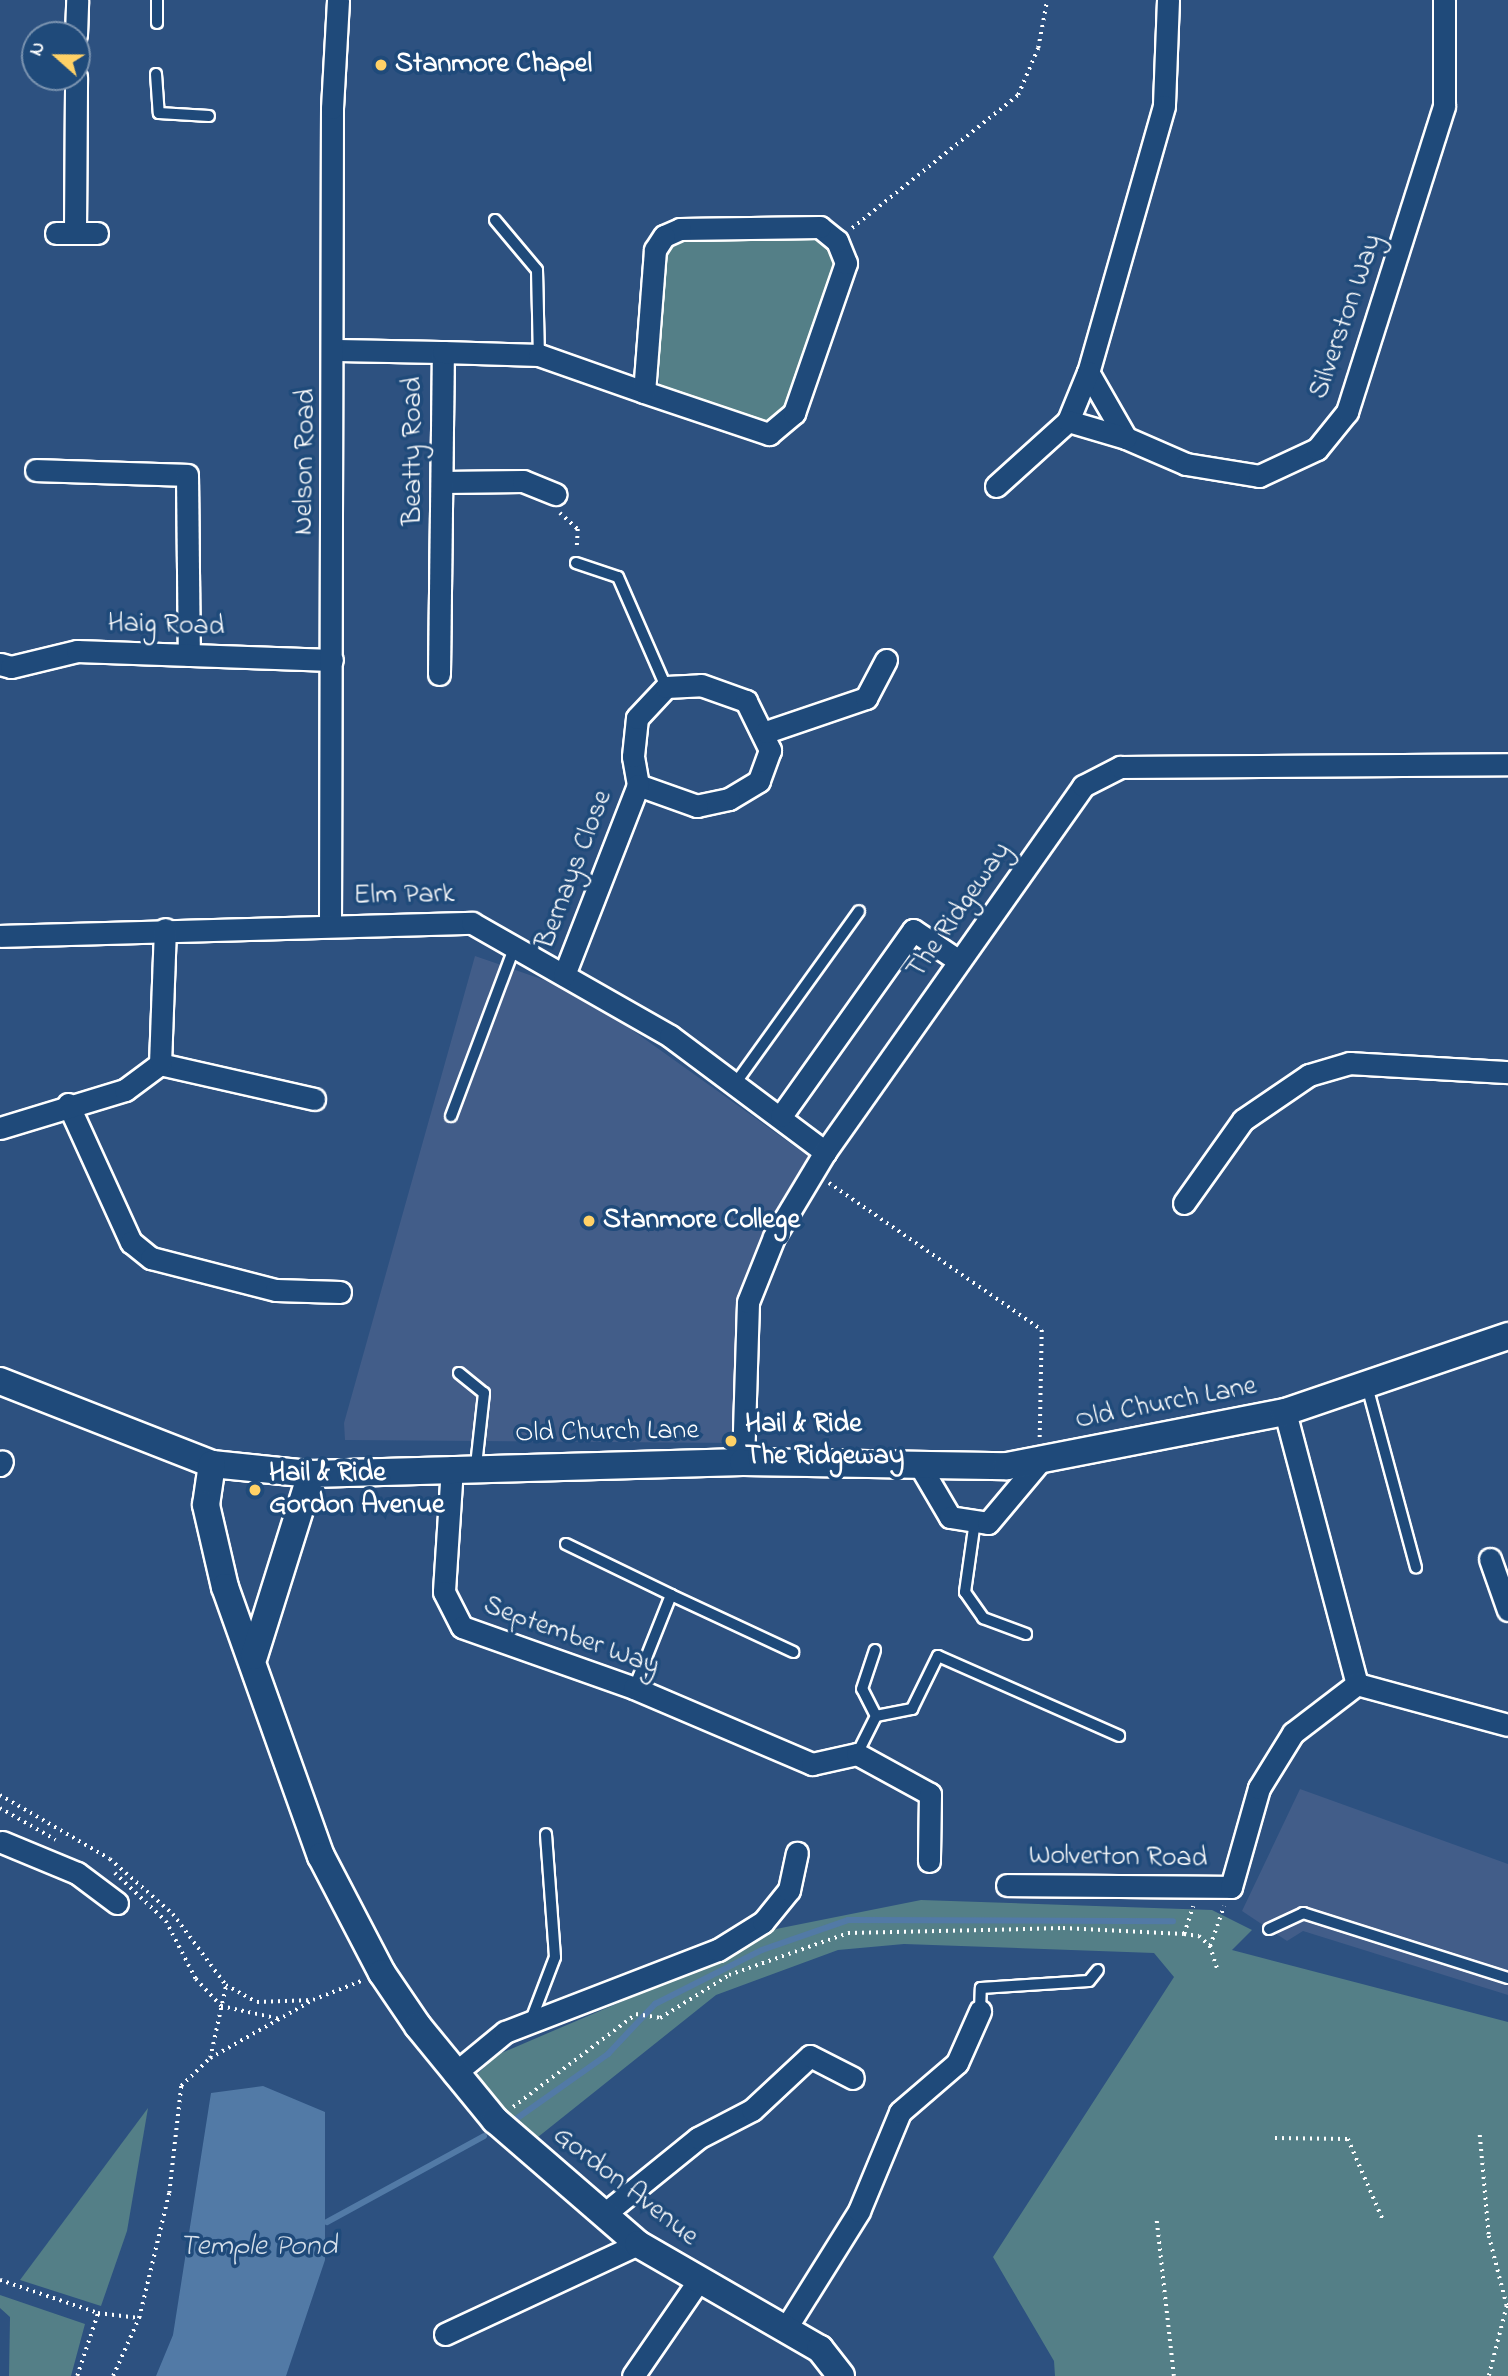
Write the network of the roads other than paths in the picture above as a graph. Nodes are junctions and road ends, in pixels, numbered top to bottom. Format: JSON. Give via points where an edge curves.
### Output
{"nodes":[{"id":1,"x":77,"y":0,"type":"edge"},
{"id":2,"x":157,"y":0,"type":"edge"},
{"id":3,"x":338,"y":0,"type":"edge"},
{"id":4,"x":1168,"y":0,"type":"edge"},
{"id":5,"x":1444,"y":0,"type":"edge"},
{"id":6,"x":76,"y":21,"type":"edge"},
{"id":7,"x":157,"y":23,"type":"dead end"},
{"id":8,"x":156,"y":74,"type":"dead end"},
{"id":9,"x":75,"y":91,"type":"edge"},
{"id":10,"x":209,"y":116,"type":"dead end"},
{"id":11,"x":495,"y":220,"type":"dead end"},
{"id":12,"x":97,"y":233,"type":"dead end"},
{"id":13,"x":335,"y":350,"type":"junction"},
{"id":14,"x":443,"y":352,"type":"junction"},
{"id":15,"x":539,"y":355,"type":"junction"},
{"id":16,"x":1088,"y":372,"type":"junction"},
{"id":17,"x":644,"y":392,"type":"junction"},
{"id":18,"x":1068,"y":421,"type":"junction"},
{"id":19,"x":1126,"y":438,"type":"junction"},
{"id":20,"x":36,"y":470,"type":"dead end"},
{"id":21,"x":442,"y":482,"type":"junction"},
{"id":22,"x":996,"y":486,"type":"dead end"},
{"id":23,"x":555,"y":494,"type":"road end"},
{"id":24,"x":576,"y":563,"type":"road end"},
{"id":25,"x":189,"y":654,"type":"junction"},
{"id":26,"x":332,"y":660,"type":"junction"},
{"id":27,"x":886,"y":660,"type":"dead end"},
{"id":28,"x":0,"y":664,"type":"edge"},
{"id":29,"x":439,"y":674,"type":"dead end"},
{"id":30,"x":666,"y":687,"type":"junction"},
{"id":31,"x":766,"y":732,"type":"junction"},
{"id":32,"x":1508,"y":764,"type":"edge"},
{"id":33,"x":638,"y":785,"type":"junction"},
{"id":34,"x":859,"y":911,"type":"dead end"},
{"id":35,"x":330,"y":926,"type":"junction"},
{"id":36,"x":165,"y":929,"type":"junction"},
{"id":37,"x":0,"y":936,"type":"edge"},
{"id":38,"x":515,"y":946,"type":"junction"},
{"id":39,"x":959,"y":961,"type":"junction"},
{"id":40,"x":565,"y":975,"type":"junction"},
{"id":41,"x":160,"y":1064,"type":"junction"},
{"id":42,"x":1508,"y":1072,"type":"edge"},
{"id":43,"x":737,"y":1082,"type":"junction"},
{"id":44,"x":314,"y":1099,"type":"dead end"},
{"id":45,"x":68,"y":1104,"type":"junction"},
{"id":46,"x":451,"y":1116,"type":"dead end"},
{"id":47,"x":781,"y":1116,"type":"junction"},
{"id":48,"x":0,"y":1128,"type":"edge"},
{"id":49,"x":825,"y":1152,"type":"junction"},
{"id":50,"x":1184,"y":1203,"type":"dead end"},
{"id":51,"x":341,"y":1292,"type":"dead end"},
{"id":52,"x":1508,"y":1336,"type":"edge"},
{"id":53,"x":458,"y":1373,"type":"dead end"},
{"id":54,"x":0,"y":1381,"type":"edge"},
{"id":55,"x":1367,"y":1386,"type":"junction"},
{"id":56,"x":1286,"y":1412,"type":"junction"},
{"id":57,"x":1040,"y":1461,"type":"junction"},
{"id":58,"x":743,"y":1462,"type":"junction"},
{"id":59,"x":212,"y":1464,"type":"junction"},
{"id":60,"x":920,"y":1465,"type":"junction"},
{"id":61,"x":464,"y":1466,"type":"junction"},
{"id":62,"x":311,"y":1474,"type":"junction"},
{"id":63,"x":975,"y":1521,"type":"junction"},
{"id":64,"x":566,"y":1544,"type":"dead end"},
{"id":65,"x":1490,"y":1559,"type":"dead end"},
{"id":66,"x":1416,"y":1567,"type":"dead end"},
{"id":67,"x":671,"y":1595,"type":"junction"},
{"id":68,"x":1508,"y":1610,"type":"edge"},
{"id":69,"x":1026,"y":1634,"type":"dead end"},
{"id":70,"x":875,"y":1650,"type":"dead end"},
{"id":71,"x":793,"y":1652,"type":"dead end"},
{"id":72,"x":254,"y":1656,"type":"junction"},
{"id":73,"x":1357,"y":1684,"type":"junction"},
{"id":74,"x":634,"y":1688,"type":"junction"},
{"id":75,"x":876,"y":1716,"type":"junction"},
{"id":76,"x":1508,"y":1725,"type":"edge"},
{"id":77,"x":1119,"y":1736,"type":"dead end"},
{"id":78,"x":858,"y":1754,"type":"junction"},
{"id":79,"x":546,"y":1833,"type":"dead end"},
{"id":80,"x":1,"y":1843,"type":"edge"},
{"id":81,"x":797,"y":1853,"type":"dead end"},
{"id":82,"x":929,"y":1861,"type":"dead end"},
{"id":83,"x":1007,"y":1885,"type":"dead end"},
{"id":84,"x":117,"y":1903,"type":"dead end"},
{"id":85,"x":1269,"y":1929,"type":"dead end"},
{"id":86,"x":1098,"y":1970,"type":"dead end"},
{"id":87,"x":1508,"y":1978,"type":"edge"},
{"id":88,"x":980,"y":2011,"type":"joint"},
{"id":89,"x":530,"y":2022,"type":"junction"},
{"id":90,"x":454,"y":2074,"type":"junction"},
{"id":91,"x":853,"y":2078,"type":"dead end"},
{"id":92,"x":603,"y":2215,"type":"junction"},
{"id":93,"x":638,"y":2244,"type":"junction"},
{"id":94,"x":697,"y":2283,"type":"junction"},
{"id":95,"x":786,"y":2328,"type":"junction"},
{"id":96,"x":445,"y":2334,"type":"dead end"},
{"id":97,"x":634,"y":2376,"type":"edge"},
{"id":98,"x":841,"y":2376,"type":"edge"}],
"edges":[{"from":1,"to":6,"type":"street"},
{"from":2,"to":7,"type":"lane"},
{"from":3,"to":13,"type":"street","name":"Nelson Road","via":[[332,108]]},
{"from":4,"to":16,"type":"street","via":[[1164,106]]},
{"from":5,"to":19,"type":"street","name":"Silverston Way","via":[[1444,106],[1347,412],[1317,449],[1259,476],[1186,464]]},
{"from":8,"to":10,"type":"lane","via":[[159,113]]},
{"from":9,"to":12,"type":"street","via":[[66,232]]},
{"from":11,"to":15,"type":"lane","via":[[537,270]]},
{"from":13,"to":14,"type":"street"},
{"from":13,"to":26,"type":"street","name":"Nelson Road"},
{"from":14,"to":15,"type":"street","name":"Beatty Road"},
{"from":14,"to":21,"type":"street","name":"Beatty Road"},
{"from":15,"to":17,"type":"street","name":"Beatty Road"},
{"from":16,"to":18,"type":"street"},
{"from":16,"to":19,"type":"street"},
{"from":17,"to":17,"type":"street","name":"Beatty Road","via":[[769,434],[799,401],[846,263],[837,241],[820,227],[680,229],[664,236],[655,250]]},
{"from":18,"to":19,"type":"street","name":"Silverston Way"},
{"from":18,"to":22,"type":"street"},
{"from":20,"to":25,"type":"street","via":[[187,475]]},
{"from":21,"to":23,"type":"street","via":[[523,481]]},
{"from":21,"to":29,"type":"street","name":"Beatty Road"},
{"from":24,"to":30,"type":"lane","via":[[618,577]]},
{"from":25,"to":26,"type":"street","name":"Haig Road"},
{"from":25,"to":28,"type":"street","name":"Haig Road","via":[[77,651],[11,667]]},
{"from":26,"to":35,"type":"street","name":"Nelson Road"},
{"from":27,"to":31,"type":"street","via":[[866,698]]},
{"from":30,"to":31,"type":"street","via":[[701,685],[746,701]]},
{"from":30,"to":33,"type":"street","via":[[637,718]]},
{"from":31,"to":33,"type":"street","via":[[770,750],[759,781],[729,799],[697,806]]},
{"from":32,"to":39,"type":"street","name":"The Ridgeway","via":[[1120,767],[1083,786]]},
{"from":33,"to":40,"type":"street","name":"Bernays Close"},
{"from":34,"to":43,"type":"lane"},
{"from":35,"to":36,"type":"street","name":"Elm Park"},
{"from":35,"to":38,"type":"street","name":"Elm Park","via":[[472,923]]},
{"from":36,"to":37,"type":"street","name":"Elm Park"},
{"from":36,"to":41,"type":"street"},
{"from":38,"to":40,"type":"street","name":"Elm Park"},
{"from":38,"to":46,"type":"lane"},
{"from":39,"to":47,"type":"street","via":[[913,930]]},
{"from":39,"to":49,"type":"street","name":"The Ridgeway"},
{"from":40,"to":43,"type":"street","name":"Elm Park"},
{"from":41,"to":44,"type":"street"},
{"from":41,"to":45,"type":"street","via":[[125,1090]]},
{"from":42,"to":50,"type":"street","via":[[1350,1063],[1310,1075],[1243,1119]]},
{"from":43,"to":47,"type":"street","name":"Elm Park"},
{"from":45,"to":48,"type":"street"},
{"from":45,"to":51,"type":"street","via":[[131,1242],[151,1258],[276,1290]]},
{"from":47,"to":49,"type":"street","name":"Elm Park"},
{"from":49,"to":58,"type":"street","name":"The Ridgeway","via":[[774,1237],[748,1302]]},
{"from":52,"to":55,"type":"street","name":"Old Church Lane"},
{"from":53,"to":61,"type":"lane","via":[[484,1393]]},
{"from":54,"to":59,"type":"street","name":"Old Church Lane"},
{"from":55,"to":56,"type":"street","name":"Old Church Lane"},
{"from":55,"to":66,"type":"lane"},
{"from":56,"to":57,"type":"street","name":"Old Church Lane"},
{"from":56,"to":73,"type":"street"},
{"from":57,"to":60,"type":"street","name":"Old Church Lane"},
{"from":57,"to":63,"type":"street","via":[[988,1523]]},
{"from":58,"to":60,"type":"street","name":"Old Church Lane"},
{"from":58,"to":61,"type":"street","name":"Old Church Lane"},
{"from":59,"to":62,"type":"street","name":"Old Church Lane"},
{"from":59,"to":72,"type":"street","name":"Gordon Avenue","via":[[206,1505],[225,1587]]},
{"from":60,"to":63,"type":"street","via":[[950,1517]]},
{"from":61,"to":62,"type":"street","name":"Old Church Lane"},
{"from":61,"to":74,"type":"street","name":"September Way","via":[[444,1592],[462,1627]]},
{"from":62,"to":72,"type":"street"},
{"from":63,"to":69,"type":"lane","via":[[965,1592],[983,1618]]},
{"from":64,"to":67,"type":"lane"},
{"from":65,"to":68,"type":"street"},
{"from":67,"to":71,"type":"lane"},
{"from":67,"to":74,"type":"lane"},
{"from":70,"to":75,"type":"lane","via":[[862,1689]]},
{"from":72,"to":90,"type":"street","name":"Gordon Avenue","via":[[321,1856],[382,1973]]},
{"from":73,"to":76,"type":"street"},
{"from":73,"to":83,"type":"street","name":"Wolverton Road","via":[[1293,1732],[1259,1788],[1231,1887]]},
{"from":74,"to":78,"type":"street","name":"September Way","via":[[813,1764]]},
{"from":75,"to":77,"type":"lane","via":[[912,1709],[938,1656]]},
{"from":75,"to":78,"type":"lane"},
{"from":78,"to":82,"type":"street","via":[[930,1794]]},
{"from":79,"to":89,"type":"lane","via":[[555,1957]]},
{"from":80,"to":84,"type":"street","via":[[78,1874]]},
{"from":81,"to":89,"type":"street","via":[[789,1889],[763,1922],[718,1950]]},
{"from":85,"to":87,"type":"lane","via":[[1303,1913]]},
{"from":86,"to":88,"type":"lane","via":[[1089,1980],[981,1988]]},
{"from":88,"to":95,"type":"street","via":[[957,2063],[900,2112],[859,2211]]},
{"from":89,"to":90,"type":"street","via":[[505,2032]]},
{"from":90,"to":92,"type":"street","name":"Gordon Avenue","via":[[495,2120]]},
{"from":91,"to":92,"type":"street","via":[[810,2056],[752,2110],[698,2138]]},
{"from":92,"to":93,"type":"street","name":"Gordon Avenue"},
{"from":93,"to":94,"type":"street","name":"Gordon Avenue"},
{"from":93,"to":96,"type":"street"},
{"from":94,"to":95,"type":"street","name":"Gordon Avenue"},
{"from":94,"to":97,"type":"street"},
{"from":95,"to":98,"type":"street","name":"Gordon Avenue","via":[[820,2350]]}]}
